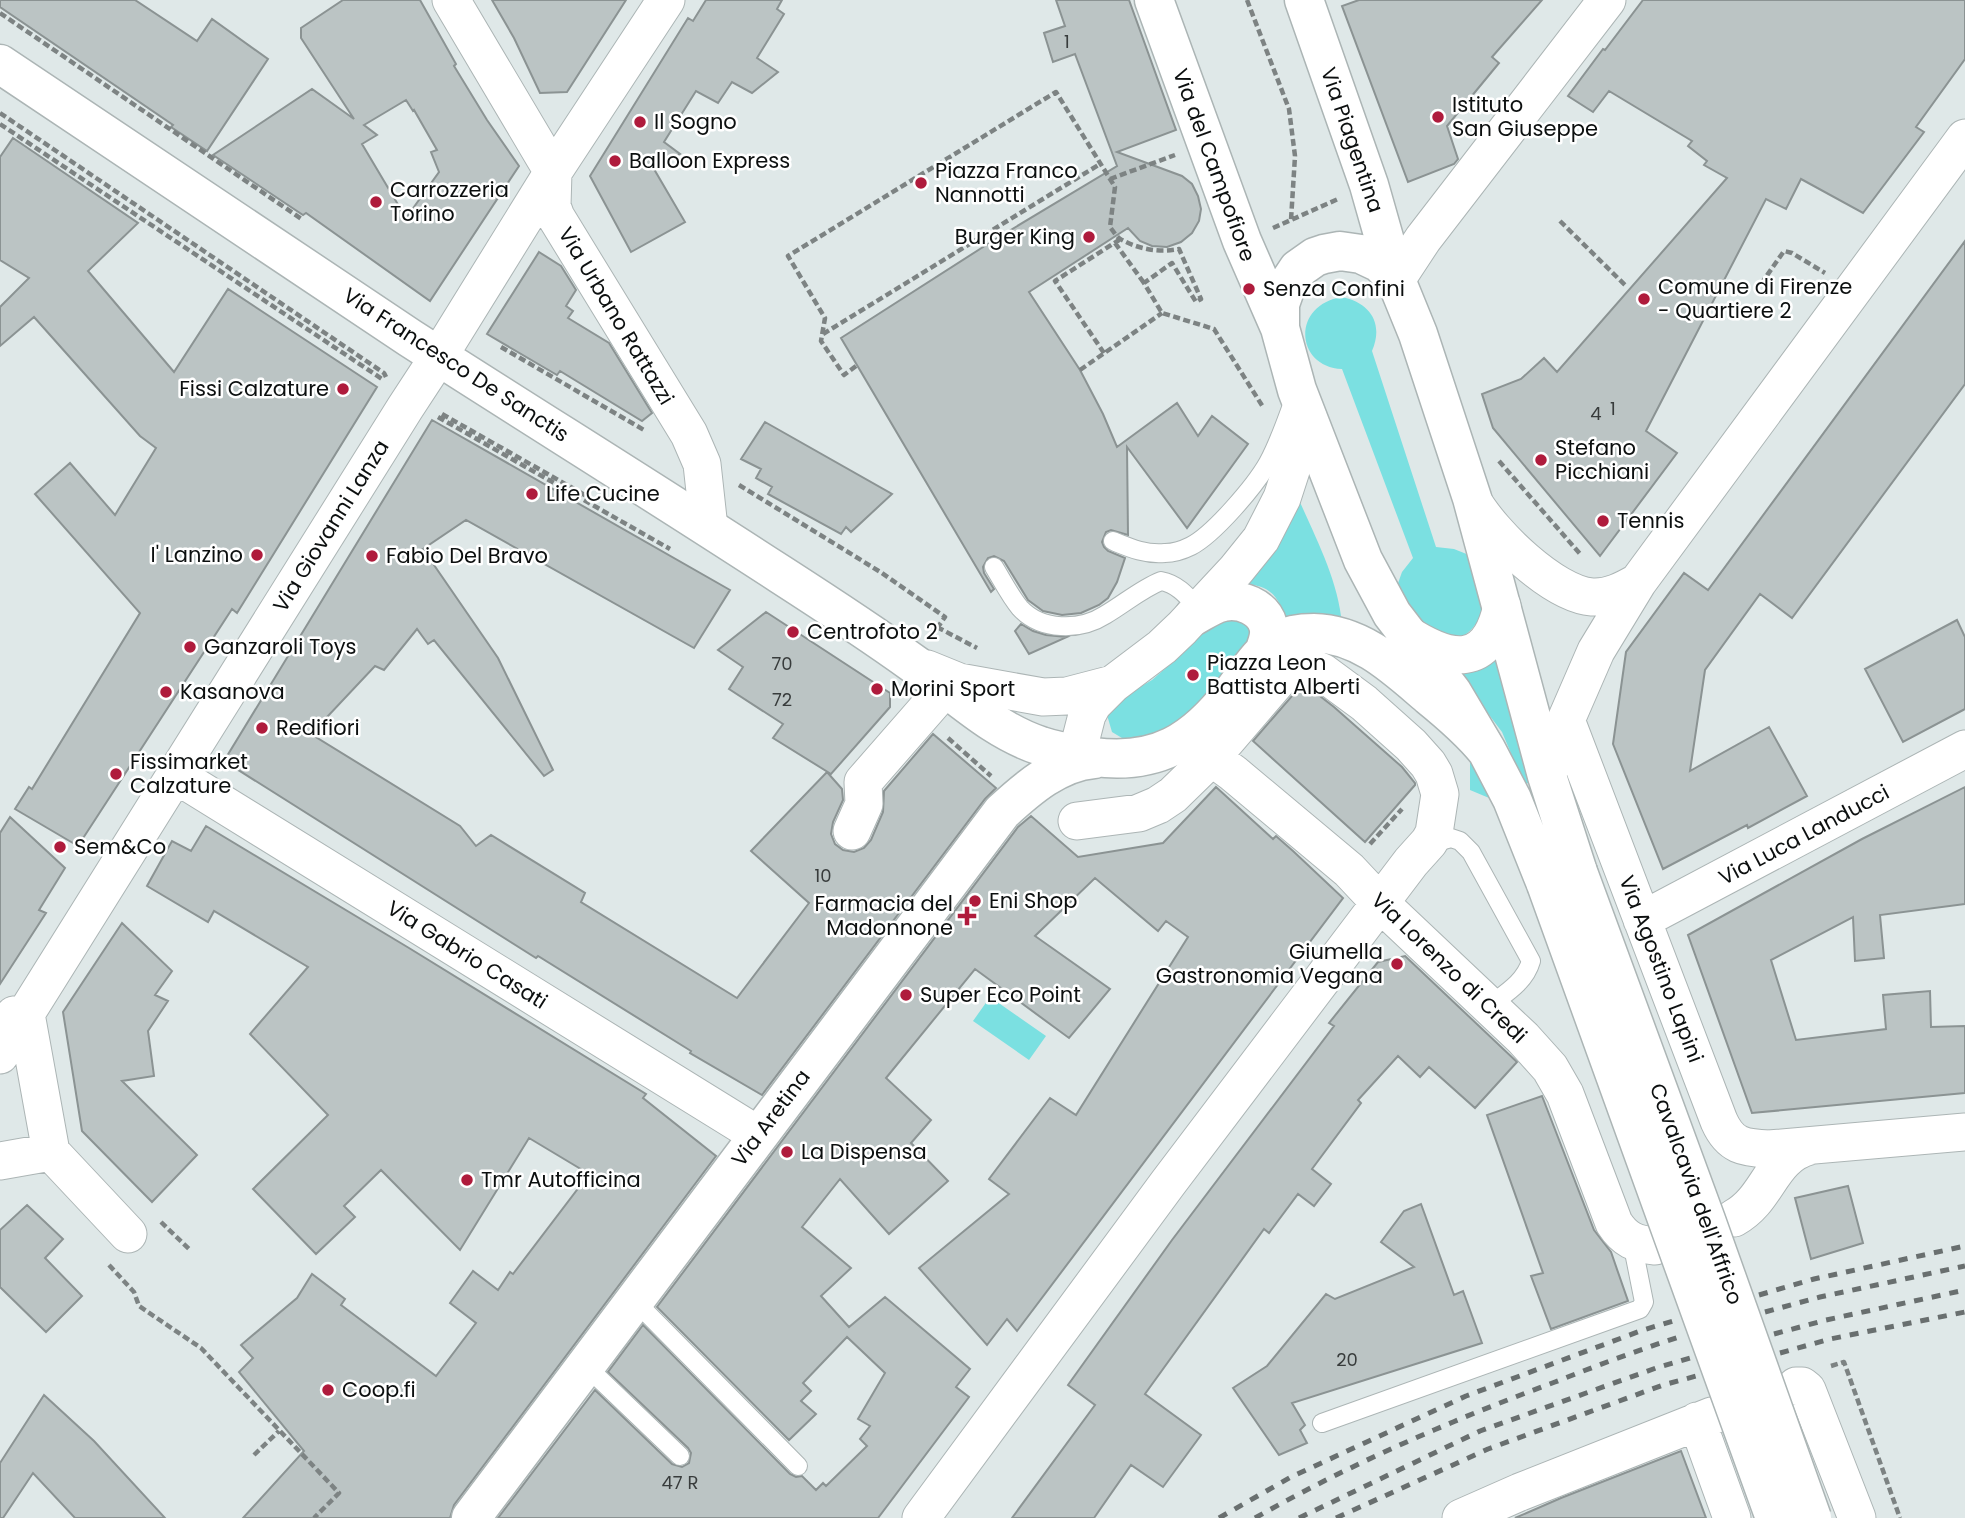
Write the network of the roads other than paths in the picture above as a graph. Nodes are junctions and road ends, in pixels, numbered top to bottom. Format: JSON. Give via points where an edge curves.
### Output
{"nodes":[{"id":1,"x":451,"y":0,"type":"edge"},
{"id":2,"x":666,"y":0,"type":"edge"},
{"id":3,"x":1154,"y":0,"type":"edge"},
{"id":4,"x":1304,"y":0,"type":"edge"},
{"id":5,"x":1607,"y":0,"type":"edge"},
{"id":6,"x":0,"y":64,"type":"edge"},
{"id":7,"x":1965,"y":138,"type":"edge"},
{"id":8,"x":553,"y":172,"type":"junction"},
{"id":9,"x":1396,"y":281,"type":"junction"},
{"id":10,"x":1280,"y":328,"type":"junction"},
{"id":11,"x":439,"y":356,"type":"junction"},
{"id":12,"x":1303,"y":404,"type":"junction"},
{"id":13,"x":1472,"y":498,"type":"junction"},
{"id":14,"x":709,"y":528,"type":"junction"},
{"id":15,"x":1113,"y":541,"type":"dead end"},
{"id":16,"x":994,"y":567,"type":"dead end"},
{"id":17,"x":1638,"y":582,"type":"junction"},
{"id":18,"x":1502,"y":606,"type":"junction"},
{"id":19,"x":1197,"y":613,"type":"junction"},
{"id":20,"x":1405,"y":633,"type":"junction"},
{"id":21,"x":1264,"y":652,"type":"junction"},
{"id":22,"x":914,"y":663,"type":"junction"},
{"id":23,"x":1112,"y":684,"type":"junction"},
{"id":24,"x":946,"y":687,"type":"junction"},
{"id":25,"x":1566,"y":720,"type":"junction"},
{"id":26,"x":1171,"y":748,"type":"junction"},
{"id":27,"x":1965,"y":749,"type":"edge"},
{"id":28,"x":1487,"y":751,"type":"junction"},
{"id":29,"x":1090,"y":756,"type":"junction"},
{"id":30,"x":1212,"y":757,"type":"junction"},
{"id":31,"x":176,"y":775,"type":"junction"},
{"id":32,"x":1547,"y":776,"type":"junction"},
{"id":33,"x":1077,"y":821,"type":"dead end"},
{"id":34,"x":852,"y":831,"type":"dead end"},
{"id":35,"x":1427,"y":844,"type":"junction"},
{"id":36,"x":1562,"y":878,"type":"junction"},
{"id":37,"x":1380,"y":903,"type":"junction"},
{"id":38,"x":1642,"y":920,"type":"junction"},
{"id":39,"x":1489,"y":1006,"type":"junction"},
{"id":40,"x":13,"y":1015,"type":"edge"},
{"id":41,"x":0,"y":1055,"type":"edge"},
{"id":42,"x":1965,"y":1132,"type":"edge"},
{"id":43,"x":758,"y":1135,"type":"junction"},
{"id":44,"x":1810,"y":1146,"type":"junction"},
{"id":45,"x":51,"y":1152,"type":"junction"},
{"id":46,"x":0,"y":1161,"type":"edge"},
{"id":47,"x":1734,"y":1218,"type":"dead end"},
{"id":48,"x":144,"y":1228,"type":"road end"},
{"id":49,"x":1644,"y":1244,"type":"joint"},
{"id":50,"x":634,"y":1300,"type":"junction"},
{"id":51,"x":585,"y":1365,"type":"junction"},
{"id":52,"x":1796,"y":1386,"type":"dead end"},
{"id":53,"x":1322,"y":1423,"type":"dead end"},
{"id":54,"x":680,"y":1456,"type":"dead end"},
{"id":55,"x":798,"y":1466,"type":"dead end"},
{"id":56,"x":471,"y":1518,"type":"edge"},
{"id":57,"x":920,"y":1518,"type":"edge"},
{"id":58,"x":1461,"y":1518,"type":"edge"},
{"id":59,"x":1732,"y":1518,"type":"edge"},
{"id":60,"x":1775,"y":1518,"type":"edge"},
{"id":61,"x":1812,"y":1518,"type":"edge"},
{"id":62,"x":1857,"y":1518,"type":"edge"}],
"edges":[{"from":1,"to":8,"type":"street"},
{"from":2,"to":8,"type":"street","name":"Via Giovanni Lanza"},
{"from":3,"to":10,"type":"street","name":"Via del Campofiore","via":[[1242,242]]},
{"from":4,"to":9,"type":"street","name":"Via Piagentina","via":[[1369,185]]},
{"from":5,"to":9,"type":"street","via":[[1423,239]]},
{"from":6,"to":11,"type":"street","name":"Via Francesco De Sanctis"},
{"from":7,"to":17,"type":"street"},
{"from":8,"to":11,"type":"street","name":"Via Giovanni Lanza"},
{"from":8,"to":14,"type":"street","name":"Via Urbano Rattazzi","via":[[556,218],[689,434],[702,464]]},
{"from":9,"to":10,"type":"street","via":[[1380,262],[1361,254],[1340,251],[1315,257],[1298,269],[1286,286]]},
{"from":9,"to":13,"type":"street"},
{"from":10,"to":12,"type":"street"},
{"from":11,"to":14,"type":"street","name":"Via Francesco De Sanctis"},
{"from":11,"to":31,"type":"street","name":"Via Giovanni Lanza"},
{"from":12,"to":15,"type":"lane","via":[[1243,496],[1198,541],[1156,554]]},
{"from":12,"to":19,"type":"street","via":[[1289,480],[1266,530]]},
{"from":12,"to":20,"type":"street","via":[[1363,560]]},
{"from":13,"to":17,"type":"street","via":[[1506,543],[1565,587],[1593,597]]},
{"from":13,"to":18,"type":"street"},
{"from":14,"to":22,"type":"street","name":"Via Francesco De Sanctis"},
{"from":16,"to":19,"type":"lane","via":[[1018,606],[1033,619],[1051,625],[1081,625],[1102,618],[1161,581],[1185,594]]},
{"from":17,"to":25,"type":"street","via":[[1596,651]]},
{"from":18,"to":20,"type":"street","via":[[1488,640],[1473,653],[1439,652]]},
{"from":18,"to":32,"type":"street"},
{"from":19,"to":21,"type":"street","via":[[1224,601],[1247,603],[1268,625]]},
{"from":19,"to":23,"type":"street","via":[[1163,647]]},
{"from":20,"to":28,"type":"street","via":[[1452,692]]},
{"from":21,"to":26,"type":"street","via":[[1200,729]]},
{"from":21,"to":28,"type":"street","via":[[1283,638],[1310,633],[1368,648],[1451,713]]},
{"from":22,"to":23,"type":"street","via":[[958,682],[1036,697],[1067,696]]},
{"from":22,"to":24,"type":"street"},
{"from":23,"to":29,"type":"street","via":[[1087,715]]},
{"from":24,"to":29,"type":"street","via":[[1006,731],[1044,747]]},
{"from":24,"to":34,"type":"street","via":[[863,782],[864,804]]},
{"from":25,"to":32,"type":"street"},
{"from":25,"to":38,"type":"street","name":"Via Agostino Lapini"},
{"from":26,"to":29,"type":"street","via":[[1131,759]]},
{"from":26,"to":30,"type":"street","name":"Via Lorenzo di Credi","via":[[1195,749]]},
{"from":27,"to":38,"type":"street","name":"Via Luca Landucci"},
{"from":28,"to":36,"type":"street","via":[[1511,799]]},
{"from":29,"to":43,"type":"street","name":"Via Aretina","via":[[1045,776],[1002,812]]},
{"from":30,"to":33,"type":"street","via":[[1158,805],[1139,813]]},
{"from":30,"to":35,"type":"street","via":[[1285,672],[1303,664],[1311,666],[1364,703],[1428,764],[1440,794],[1434,833]]},
{"from":30,"to":37,"type":"street","name":"Via Lorenzo di Credi","via":[[1349,870]]},
{"from":31,"to":40,"type":"street","name":"Via Giovanni Lanza"},
{"from":31,"to":43,"type":"street","name":"Via Gabrio Casati"},
{"from":32,"to":36,"type":"street"},
{"from":35,"to":37,"type":"street"},
{"from":35,"to":39,"type":"lane","via":[[1451,838],[1466,846],[1531,961],[1517,985]]},
{"from":36,"to":60,"type":"street","name":"Cavalcavia dell'Affrico","bridge":true},
{"from":36,"to":61,"type":"street","name":"Cavalcavia dell'Affrico","bridge":true,"via":[[1706,1220]]},
{"from":37,"to":39,"type":"street","name":"Via Lorenzo di Credi"},
{"from":37,"to":57,"type":"street"},
{"from":38,"to":44,"type":"street","name":"Via Agostino Lapini","via":[[1727,1136],[1755,1149]]},
{"from":39,"to":49,"type":"street","name":"Via Lorenzo di Credi","via":[[1560,1083],[1614,1223],[1622,1235]]},
{"from":40,"to":41,"type":"street","name":"Via Giovanni Lanza"},
{"from":40,"to":45,"type":"street"},
{"from":42,"to":44,"type":"street","name":"Via Agostino Lapini"},
{"from":43,"to":50,"type":"street","name":"Via Aretina"},
{"from":44,"to":47,"type":"street","via":[[1792,1152],[1748,1209]]},
{"from":45,"to":46,"type":"street"},
{"from":45,"to":48,"type":"street"},
{"from":49,"to":53,"type":"lane","via":[[1644,1303],[1640,1309]]},
{"from":50,"to":51,"type":"street","name":"Via Aretina"},
{"from":50,"to":55,"type":"lane"},
{"from":51,"to":54,"type":"lane"},
{"from":51,"to":56,"type":"street","name":"Via Aretina"},
{"from":52,"to":62,"type":"street","via":[[1807,1390]]},
{"from":58,"to":59,"type":"street","via":[[1704,1419]]}]}
